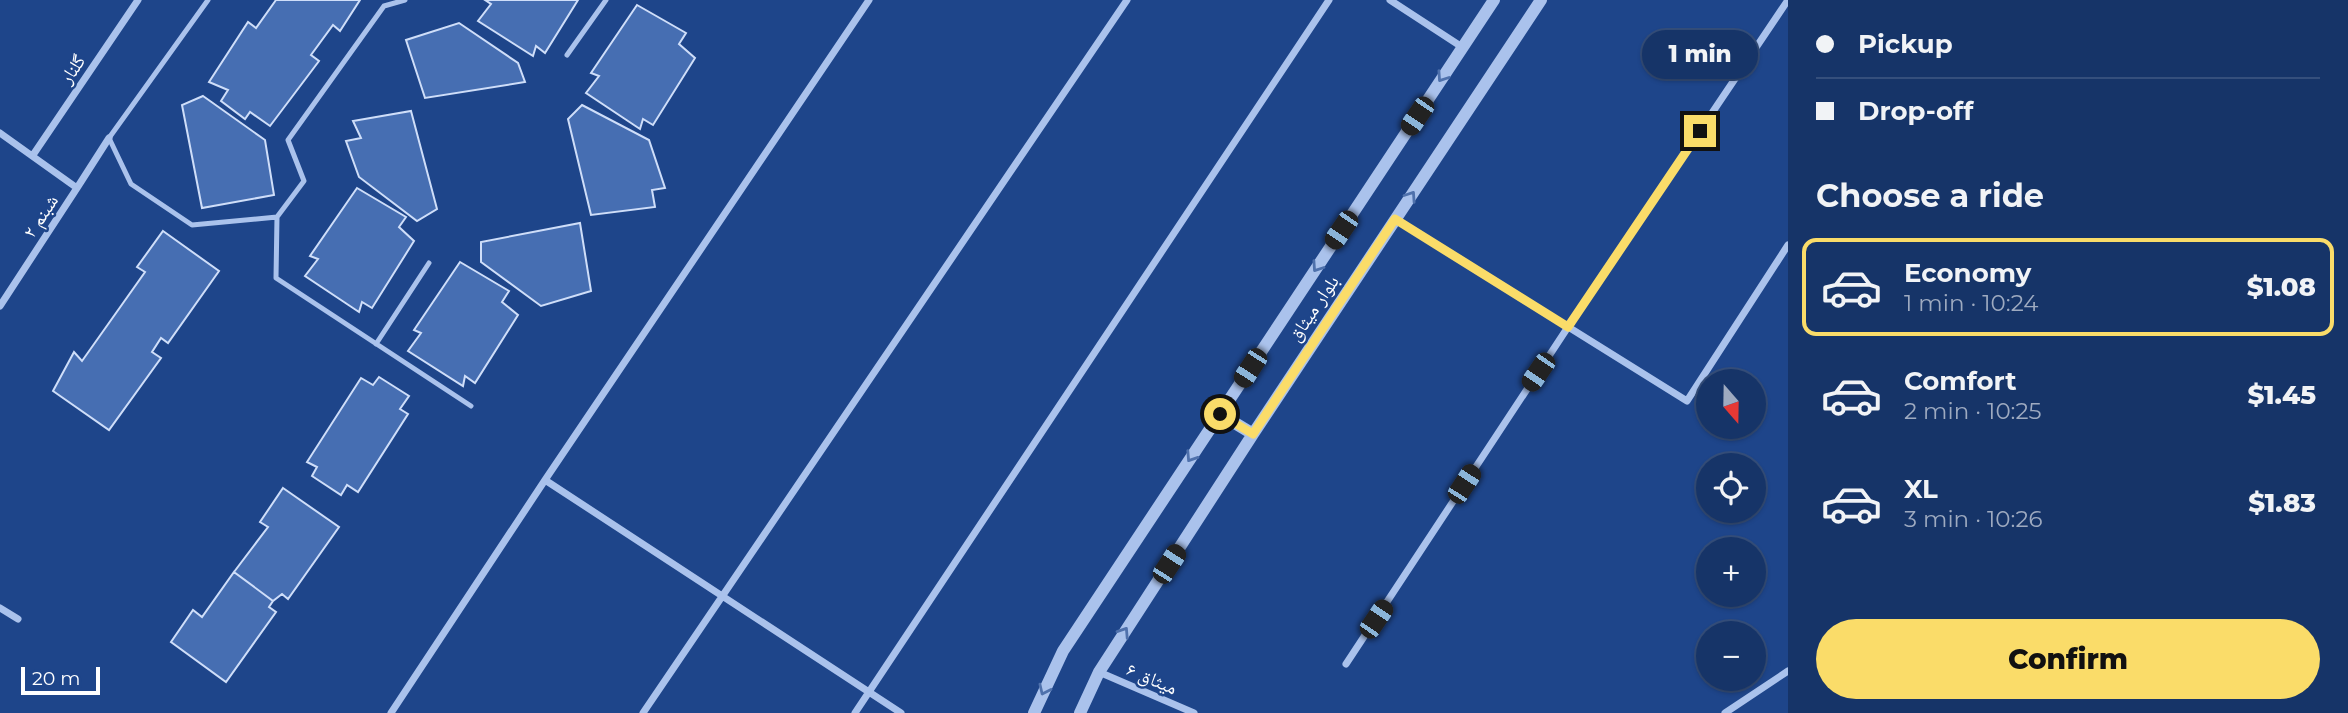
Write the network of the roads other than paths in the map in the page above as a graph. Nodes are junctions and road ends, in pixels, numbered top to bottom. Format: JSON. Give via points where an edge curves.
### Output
{"nodes":[{"id":1,"x":138,"y":0,"type":"edge"},
{"id":2,"x":208,"y":0,"type":"edge"},
{"id":3,"x":405,"y":0,"type":"edge"},
{"id":4,"x":606,"y":0,"type":"edge"},
{"id":5,"x":869,"y":0,"type":"edge"},
{"id":6,"x":1127,"y":0,"type":"edge"},
{"id":7,"x":1329,"y":0,"type":"edge"},
{"id":8,"x":1390,"y":0,"type":"edge"},
{"id":9,"x":1494,"y":0,"type":"edge"},
{"id":10,"x":1541,"y":0,"type":"edge"},
{"id":11,"x":1788,"y":0,"type":"edge"},
{"id":12,"x":1462,"y":47,"type":"junction"},
{"id":13,"x":567,"y":55,"type":"dead end"},
{"id":14,"x":0,"y":132,"type":"edge"},
{"id":15,"x":109,"y":138,"type":"junction"},
{"id":16,"x":33,"y":155,"type":"junction"},
{"id":17,"x":77,"y":188,"type":"junction"},
{"id":18,"x":277,"y":217,"type":"junction"},
{"id":19,"x":1395,"y":219,"type":"junction"},
{"id":20,"x":1788,"y":245,"type":"edge"},
{"id":21,"x":429,"y":263,"type":"dead end"},
{"id":22,"x":0,"y":306,"type":"edge"},
{"id":23,"x":1568,"y":327,"type":"junction"},
{"id":24,"x":376,"y":344,"type":"junction"},
{"id":25,"x":471,"y":406,"type":"dead end"},
{"id":26,"x":1220,"y":414,"type":"junction"},
{"id":27,"x":1253,"y":434,"type":"junction"},
{"id":28,"x":545,"y":480,"type":"junction"},
{"id":29,"x":723,"y":595,"type":"junction"},
{"id":30,"x":0,"y":608,"type":"edge"},
{"id":31,"x":18,"y":619,"type":"dead end"},
{"id":32,"x":1346,"y":664,"type":"dead end"},
{"id":33,"x":1788,"y":671,"type":"edge"},
{"id":34,"x":1099,"y":672,"type":"junction"},
{"id":35,"x":869,"y":692,"type":"junction"},
{"id":36,"x":391,"y":713,"type":"edge"},
{"id":37,"x":643,"y":713,"type":"edge"},
{"id":38,"x":855,"y":713,"type":"edge"},
{"id":39,"x":901,"y":713,"type":"edge"},
{"id":40,"x":1034,"y":713,"type":"edge"},
{"id":41,"x":1080,"y":713,"type":"edge"},
{"id":42,"x":1194,"y":713,"type":"edge"},
{"id":43,"x":1726,"y":713,"type":"edge"}],
"edges":[{"from":1,"to":16,"type":"street","name":"گلنار"},
{"from":2,"to":15,"type":"lane"},
{"from":3,"to":18,"type":"lane","via":[[384,6],[288,140],[304,181]]},
{"from":4,"to":13,"type":"lane"},
{"from":5,"to":28,"type":"street"},
{"from":6,"to":29,"type":"street"},
{"from":7,"to":35,"type":"street"},
{"from":8,"to":12,"type":"street"},
{"from":9,"to":12,"type":"street","name":"بلوار میثاق"},
{"from":19,"to":10,"type":"street","name":"بلوار میثاق","one_way":true},
{"from":11,"to":23,"type":"street"},
{"from":12,"to":26,"type":"street","name":"بلوار میثاق","one_way":true},
{"from":14,"to":16,"type":"street","name":"شبنم ٢"},
{"from":15,"to":17,"type":"street"},
{"from":15,"to":18,"type":"lane","via":[[131,184],[192,225]]},
{"from":16,"to":17,"type":"street","name":"شبنم ٢"},
{"from":17,"to":22,"type":"street","name":"شبنم ٢"},
{"from":18,"to":24,"type":"lane","via":[[276,278]]},
{"from":19,"to":23,"type":"street"},
{"from":19,"to":27,"type":"street","name":"بلوار میثاق"},
{"from":20,"to":23,"type":"street","via":[[1687,401]]},
{"from":21,"to":24,"type":"lane"},
{"from":23,"to":32,"type":"street"},
{"from":24,"to":25,"type":"lane"},
{"from":26,"to":27,"type":"street"},
{"from":26,"to":40,"type":"street","name":"بلوار میثاق","one_way":true,"via":[[1062,651]]},
{"from":34,"to":27,"type":"street","name":"بلوار میثاق","one_way":true},
{"from":28,"to":29,"type":"street"},
{"from":28,"to":36,"type":"street"},
{"from":29,"to":35,"type":"street"},
{"from":29,"to":37,"type":"street"},
{"from":30,"to":31,"type":"street"},
{"from":33,"to":43,"type":"street"},
{"from":34,"to":41,"type":"street","name":"بلوار میثاق"},
{"from":34,"to":42,"type":"street","name":"میثاق ۶"},
{"from":35,"to":38,"type":"street"},
{"from":35,"to":39,"type":"street"}]}
